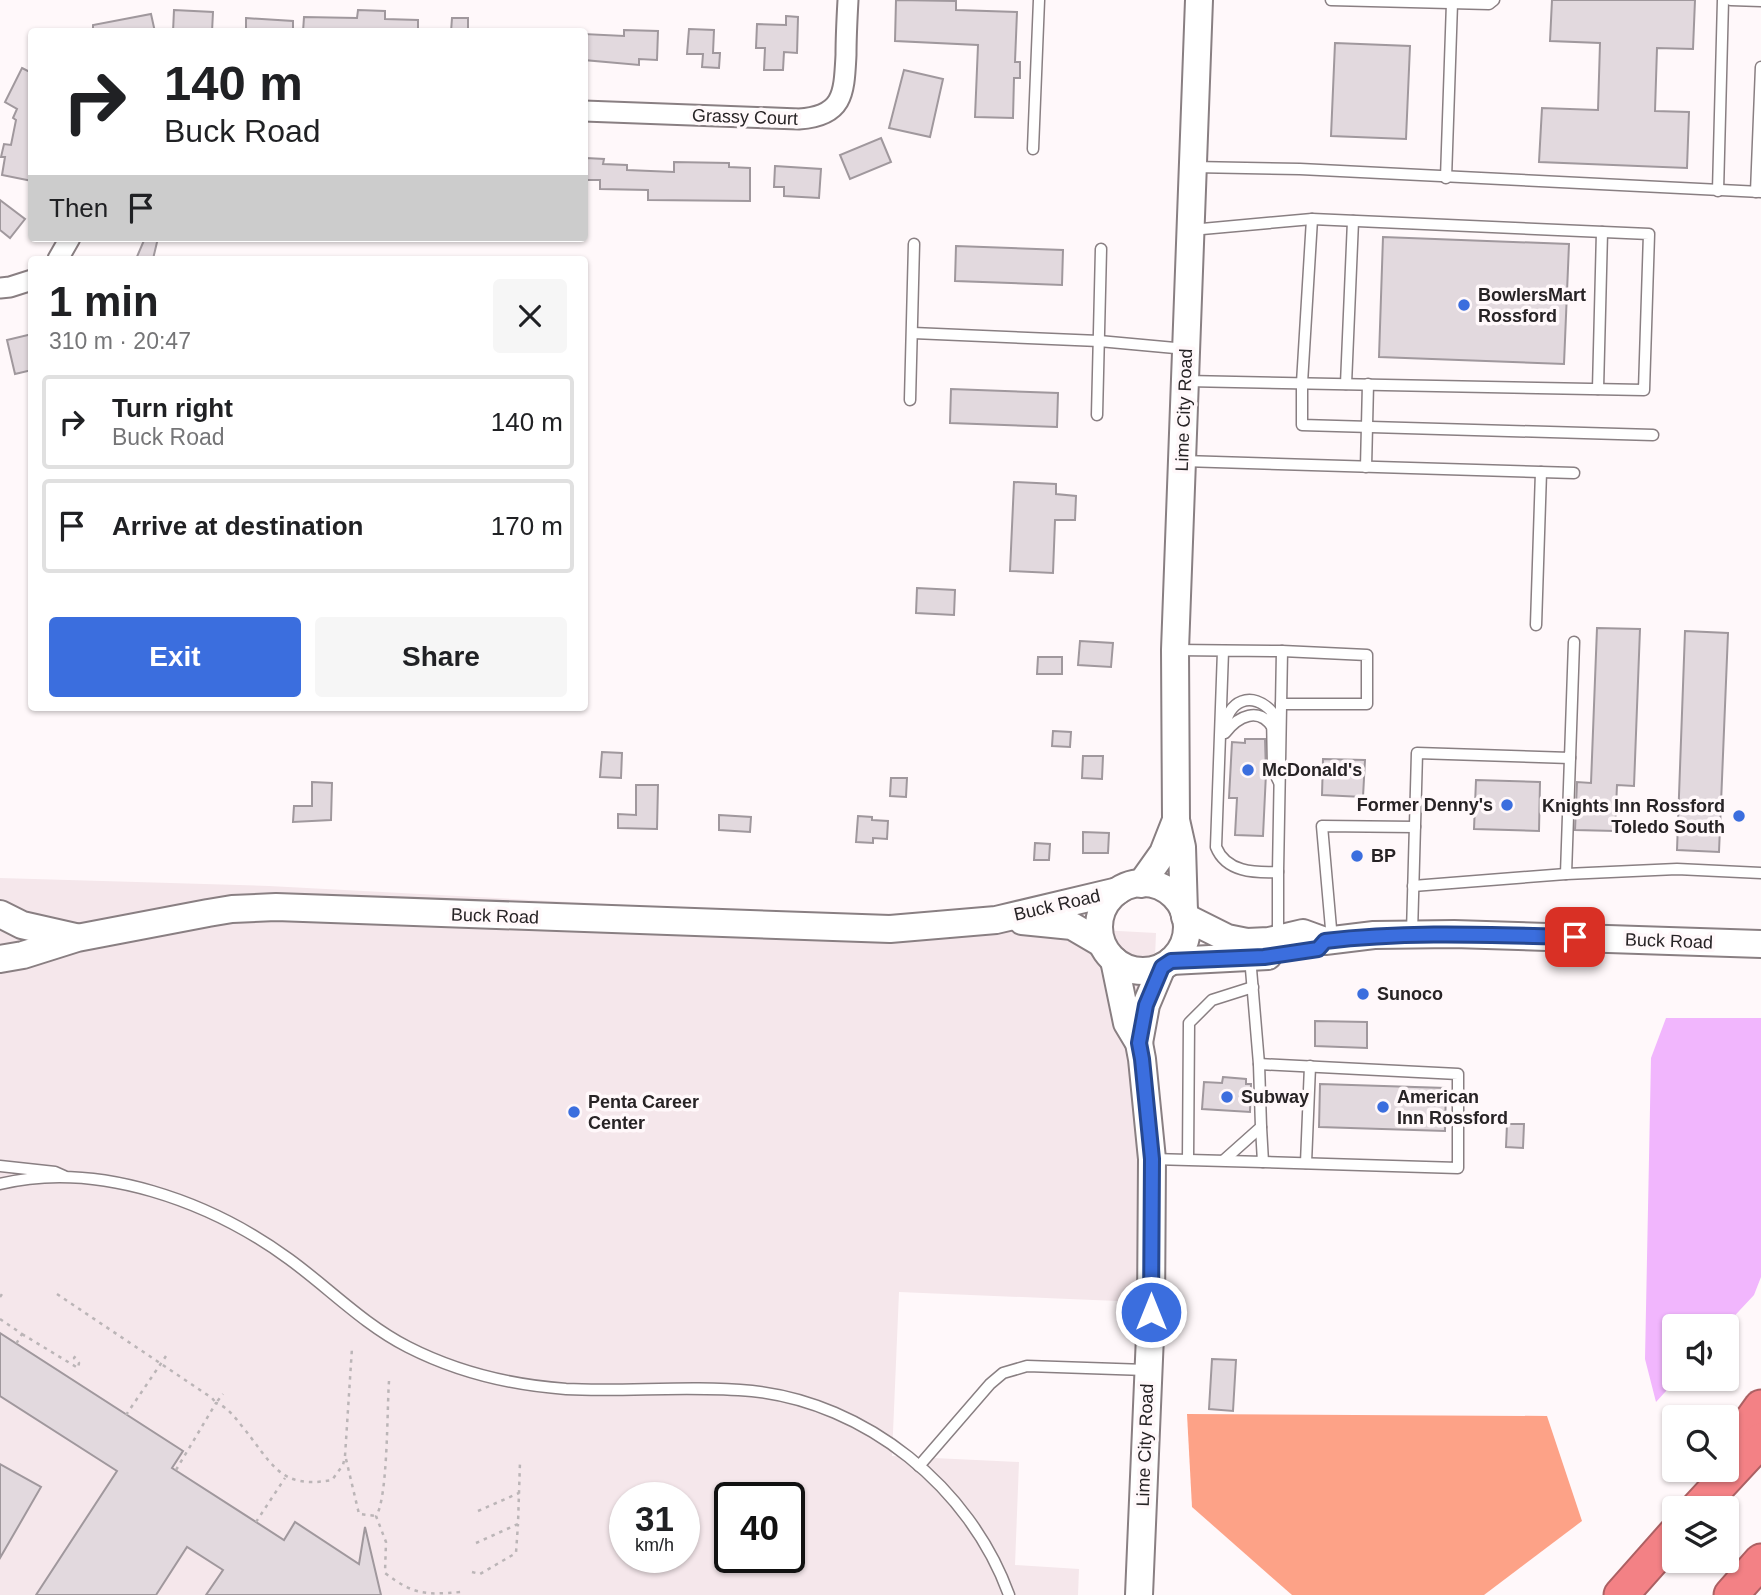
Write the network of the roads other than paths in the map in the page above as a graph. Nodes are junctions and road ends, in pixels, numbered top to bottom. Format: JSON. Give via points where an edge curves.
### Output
{"nodes":[{"id":1,"x":848,"y":0,"type":"edge"},
{"id":2,"x":1039,"y":0,"type":"edge"},
{"id":3,"x":1199,"y":0,"type":"edge"},
{"id":4,"x":1331,"y":0,"type":"edge"},
{"id":5,"x":1494,"y":0,"type":"edge"},
{"id":6,"x":1723,"y":0,"type":"edge"},
{"id":7,"x":1731,"y":0,"type":"edge"},
{"id":8,"x":1761,"y":1,"type":"edge"},
{"id":9,"x":1452,"y":3,"type":"junction"},
{"id":10,"x":1761,"y":67,"type":"edge"},
{"id":11,"x":588,"y":111,"type":"edge"},
{"id":12,"x":1033,"y":149,"type":"dead end"},
{"id":13,"x":1193,"y":167,"type":"junction"},
{"id":14,"x":1446,"y":178,"type":"junction"},
{"id":15,"x":1718,"y":191,"type":"junction"},
{"id":16,"x":1758,"y":192,"type":"edge"},
{"id":17,"x":1312,"y":219,"type":"junction"},
{"id":18,"x":1353,"y":221,"type":"junction"},
{"id":19,"x":1191,"y":230,"type":"junction"},
{"id":20,"x":1602,"y":232,"type":"junction"},
{"id":21,"x":914,"y":244,"type":"dead end"},
{"id":22,"x":1101,"y":249,"type":"dead end"},
{"id":23,"x":28,"y":281,"type":"edge"},
{"id":24,"x":0,"y":288,"type":"edge"},
{"id":25,"x":913,"y":333,"type":"junction"},
{"id":26,"x":1099,"y":341,"type":"junction"},
{"id":27,"x":1186,"y":349,"type":"junction"},
{"id":28,"x":1185,"y":381,"type":"junction"},
{"id":29,"x":1302,"y":383,"type":"junction"},
{"id":30,"x":1346,"y":384,"type":"junction"},
{"id":31,"x":1368,"y":384,"type":"junction"},
{"id":32,"x":1598,"y":389,"type":"junction"},
{"id":33,"x":910,"y":400,"type":"dead end"},
{"id":34,"x":1097,"y":415,"type":"dead end"},
{"id":35,"x":1367,"y":427,"type":"junction"},
{"id":36,"x":1653,"y":435,"type":"dead end"},
{"id":37,"x":1182,"y":461,"type":"junction"},
{"id":38,"x":1366,"y":467,"type":"junction"},
{"id":39,"x":1541,"y":472,"type":"junction"},
{"id":40,"x":1574,"y":473,"type":"dead end"},
{"id":41,"x":1536,"y":625,"type":"dead end"},
{"id":42,"x":1574,"y":642,"type":"dead end"},
{"id":43,"x":1175,"y":650,"type":"junction"},
{"id":44,"x":1223,"y":651,"type":"junction"},
{"id":45,"x":1282,"y":651,"type":"junction"},
{"id":46,"x":1281,"y":704,"type":"junction"},
{"id":47,"x":1273,"y":729,"type":"junction"},
{"id":48,"x":1225,"y":733,"type":"junction"},
{"id":49,"x":1570,"y":758,"type":"junction"},
{"id":50,"x":1280,"y":782,"type":"junction"},
{"id":51,"x":1176,"y":820,"type":"junction"},
{"id":52,"x":1415,"y":827,"type":"junction"},
{"id":53,"x":1216,"y":835,"type":"junction"},
{"id":54,"x":1278,"y":872,"type":"junction"},
{"id":55,"x":1761,"y":873,"type":"edge"},
{"id":56,"x":1566,"y":874,"type":"junction"},
{"id":57,"x":1413,"y":886,"type":"junction"},
{"id":58,"x":1129,"y":888,"type":"junction"},
{"id":59,"x":0,"y":914,"type":"edge"},
{"id":60,"x":1184,"y":914,"type":"junction"},
{"id":61,"x":996,"y":920,"type":"junction"},
{"id":62,"x":1412,"y":934,"type":"junction"},
{"id":63,"x":77,"y":937,"type":"junction"},
{"id":64,"x":1278,"y":939,"type":"junction"},
{"id":65,"x":1329,"y":941,"type":"junction"},
{"id":66,"x":1761,"y":944,"type":"edge"},
{"id":67,"x":1108,"y":952,"type":"junction"},
{"id":68,"x":1250,"y":957,"type":"junction"},
{"id":69,"x":0,"y":959,"type":"edge"},
{"id":70,"x":1166,"y":964,"type":"junction"},
{"id":71,"x":1253,"y":988,"type":"junction"},
{"id":72,"x":1139,"y":1043,"type":"junction"},
{"id":73,"x":1259,"y":1064,"type":"junction"},
{"id":74,"x":1310,"y":1066,"type":"junction"},
{"id":75,"x":1261,"y":1127,"type":"junction"},
{"id":76,"x":1152,"y":1159,"type":"junction"},
{"id":77,"x":1188,"y":1159,"type":"junction"},
{"id":78,"x":1224,"y":1160,"type":"junction"},
{"id":79,"x":1263,"y":1162,"type":"junction"},
{"id":80,"x":1306,"y":1163,"type":"junction"},
{"id":81,"x":0,"y":1166,"type":"edge"},
{"id":82,"x":68,"y":1178,"type":"junction"},
{"id":83,"x":0,"y":1184,"type":"edge"},
{"id":84,"x":1148,"y":1370,"type":"junction"},
{"id":85,"x":1761,"y":1407,"type":"edge"},
{"id":86,"x":1739,"y":1437,"type":"edge"},
{"id":87,"x":1761,"y":1440,"type":"edge"},
{"id":88,"x":919,"y":1466,"type":"junction"},
{"id":89,"x":1709,"y":1496,"type":"edge"},
{"id":90,"x":1662,"y":1547,"type":"edge"},
{"id":91,"x":1761,"y":1560,"type":"edge"},
{"id":92,"x":1009,"y":1595,"type":"edge"},
{"id":93,"x":1139,"y":1595,"type":"edge"},
{"id":94,"x":1621,"y":1595,"type":"edge"},
{"id":95,"x":1731,"y":1595,"type":"edge"}],
"edges":[{"from":1,"to":11,"type":"street","name":"Grassy Court","via":[[843,92],[825,114],[799,119]]},
{"from":2,"to":12,"type":"lane"},
{"from":3,"to":13,"type":"street","name":"Lime City Road"},
{"from":4,"to":9,"type":"lane"},
{"from":5,"to":9,"type":"lane","via":[[1489,4]]},
{"from":6,"to":15,"type":"lane"},
{"from":7,"to":8,"type":"lane"},
{"from":9,"to":14,"type":"lane"},
{"from":10,"to":16,"type":"lane"},
{"from":13,"to":14,"type":"lane"},
{"from":13,"to":19,"type":"street","name":"Lime City Road"},
{"from":14,"to":15,"type":"lane"},
{"from":15,"to":16,"type":"lane"},
{"from":17,"to":18,"type":"lane"},
{"from":17,"to":19,"type":"lane"},
{"from":17,"to":29,"type":"lane"},
{"from":18,"to":20,"type":"lane"},
{"from":18,"to":30,"type":"lane"},
{"from":19,"to":27,"type":"street","name":"Lime City Road"},
{"from":20,"to":32,"type":"lane"},
{"from":20,"to":32,"type":"lane","via":[[1649,234],[1644,390]]},
{"from":21,"to":25,"type":"lane"},
{"from":22,"to":26,"type":"lane"},
{"from":23,"to":24,"type":"street"},
{"from":25,"to":26,"type":"lane"},
{"from":25,"to":33,"type":"lane"},
{"from":26,"to":27,"type":"lane"},
{"from":26,"to":34,"type":"lane"},
{"from":27,"to":28,"type":"street","name":"Lime City Road"},
{"from":28,"to":29,"type":"lane"},
{"from":28,"to":37,"type":"street","name":"Lime City Road"},
{"from":29,"to":30,"type":"lane"},
{"from":29,"to":35,"type":"lane","via":[[1302,425]]},
{"from":30,"to":31,"type":"lane"},
{"from":31,"to":32,"type":"lane"},
{"from":31,"to":35,"type":"lane"},
{"from":35,"to":36,"type":"lane"},
{"from":35,"to":38,"type":"lane"},
{"from":37,"to":38,"type":"lane"},
{"from":37,"to":43,"type":"street","name":"Lime City Road"},
{"from":38,"to":39,"type":"lane"},
{"from":39,"to":40,"type":"lane"},
{"from":39,"to":41,"type":"lane"},
{"from":42,"to":49,"type":"lane"},
{"from":43,"to":44,"type":"lane"},
{"from":43,"to":51,"type":"street","name":"Lime City Road"},
{"from":44,"to":45,"type":"lane"},
{"from":44,"to":53,"type":"lane"},
{"from":45,"to":46,"type":"lane"},
{"from":45,"to":46,"type":"lane","via":[[1367,655],[1367,704]]},
{"from":46,"to":50,"type":"lane"},
{"from":47,"to":48,"type":"lane","via":[[1268,720],[1250,714],[1232,723]]},
{"from":47,"to":48,"type":"lane","via":[[1272,712],[1264,702],[1251,699],[1232,709]]},
{"from":47,"to":50,"type":"lane","via":[[1273,770]]},
{"from":48,"to":53,"type":"lane","via":[[1222,823]]},
{"from":49,"to":52,"type":"lane","via":[[1417,753]]},
{"from":49,"to":56,"type":"lane"},
{"from":50,"to":54,"type":"lane"},
{"from":51,"to":58,"type":"street","name":"Lime City Road","via":[[1163,853]]},
{"from":51,"to":60,"type":"street","name":"Lime City Road","via":[[1182,847]]},
{"from":52,"to":57,"type":"lane"},
{"from":52,"to":65,"type":"lane","via":[[1322,826]]},
{"from":53,"to":54,"type":"lane","via":[[1219,855],[1236,868]]},
{"from":54,"to":64,"type":"lane"},
{"from":55,"to":56,"type":"lane","via":[[1676,869]]},
{"from":56,"to":57,"type":"lane"},
{"from":57,"to":62,"type":"lane"},
{"from":58,"to":60,"type":"street","via":[[1159,887],[1179,902]]},
{"from":58,"to":61,"type":"street","name":"Buck Road"},
{"from":58,"to":67,"type":"street","via":[[1104,906],[1100,915],[1098,929]]},
{"from":59,"to":63,"type":"street","via":[[22,925]]},
{"from":60,"to":64,"type":"street","name":"Buck Road","via":[[1227,937],[1247,942]]},
{"from":60,"to":70,"type":"street","via":[[1185,939]]},
{"from":61,"to":63,"type":"street","name":"Buck Road","via":[[890,929],[252,908]]},
{"from":61,"to":67,"type":"street","name":"Buck Road","via":[[1072,926]]},
{"from":62,"to":65,"type":"street","name":"Buck Road"},
{"from":62,"to":66,"type":"street","name":"Buck Road"},
{"from":63,"to":69,"type":"street","name":"Buck Road"},
{"from":64,"to":65,"type":"street","name":"Buck Road","via":[[1303,933]]},
{"from":65,"to":68,"type":"street","name":"Buck Road","via":[[1318,949]]},
{"from":67,"to":70,"type":"street","via":[[1132,970]]},
{"from":67,"to":72,"type":"street","name":"Lime City Road","via":[[1127,1024]]},
{"from":68,"to":70,"type":"street","name":"Buck Road"},
{"from":68,"to":71,"type":"lane"},
{"from":70,"to":72,"type":"street","name":"Lime City Road","via":[[1146,1005]]},
{"from":71,"to":73,"type":"lane"},
{"from":71,"to":77,"type":"lane","via":[[1212,1000],[1189,1023]]},
{"from":72,"to":76,"type":"street","name":"Lime City Road"},
{"from":73,"to":74,"type":"lane"},
{"from":73,"to":75,"type":"lane"},
{"from":74,"to":80,"type":"lane"},
{"from":74,"to":80,"type":"lane","via":[[1458,1074],[1458,1168]]},
{"from":75,"to":78,"type":"lane"},
{"from":75,"to":79,"type":"lane"},
{"from":76,"to":77,"type":"lane"},
{"from":76,"to":84,"type":"street","name":"Lime City Road"},
{"from":77,"to":78,"type":"lane"},
{"from":78,"to":79,"type":"lane"},
{"from":79,"to":80,"type":"lane"},
{"from":81,"to":82,"type":"lane","via":[[55,1172]]},
{"from":82,"to":83,"type":"lane"},
{"from":82,"to":88,"type":"lane","via":[[150,1191],[229,1221],[291,1260],[365,1322],[452,1367],[544,1388],[736,1390],[774,1395],[850,1421],[895,1446]]},
{"from":84,"to":88,"type":"lane","via":[[1027,1366],[1003,1373]]},
{"from":84,"to":93,"type":"street","name":"Lime City Road"},
{"from":85,"to":86,"type":"highway"},
{"from":87,"to":89,"type":"highway"},
{"from":88,"to":92,"type":"lane","via":[[973,1527]]},
{"from":90,"to":94,"type":"highway"},
{"from":91,"to":95,"type":"highway"}]}
